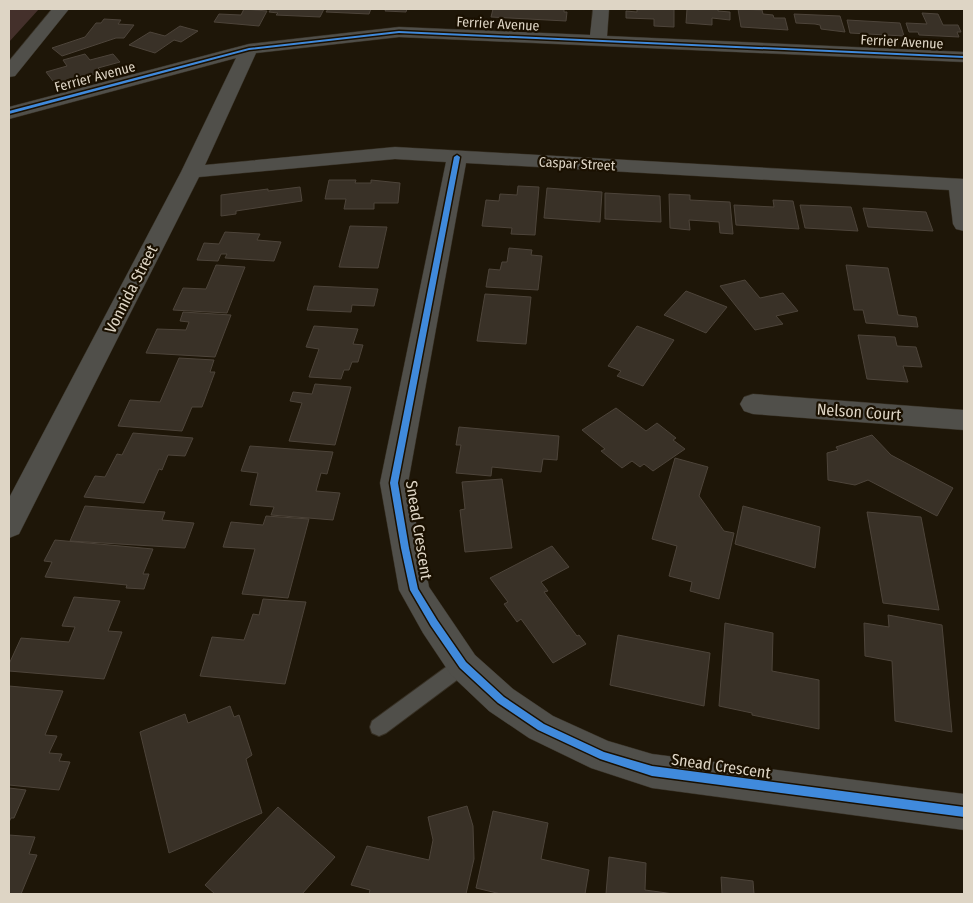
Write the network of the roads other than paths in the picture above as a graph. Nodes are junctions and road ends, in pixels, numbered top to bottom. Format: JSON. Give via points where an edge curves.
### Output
{"nodes":[{"id":1,"x":60,"y":9,"type":"edge"},
{"id":2,"x":600,"y":9,"type":"edge"},
{"id":3,"x":598,"y":41,"type":"junction"},
{"id":4,"x":249,"y":49,"type":"junction"},
{"id":5,"x":964,"y":57,"type":"edge"},
{"id":6,"x":9,"y":72,"type":"edge"},
{"id":7,"x":9,"y":113,"type":"edge"},
{"id":8,"x":458,"y":157,"type":"junction"},
{"id":9,"x":191,"y":172,"type":"junction"},
{"id":10,"x":962,"y":185,"type":"edge"},
{"id":11,"x":964,"y":224,"type":"edge"},
{"id":12,"x":753,"y":404,"type":"dead end"},
{"id":13,"x":964,"y":420,"type":"edge"},
{"id":14,"x":9,"y":526,"type":"edge"},
{"id":15,"x":463,"y":665,"type":"junction"},
{"id":16,"x":379,"y":727,"type":"dead end"},
{"id":17,"x":964,"y":812,"type":"edge"}],
"edges":[{"from":1,"to":6,"type":"street"},
{"from":2,"to":3,"type":"street"},
{"from":3,"to":4,"type":"street","name":"Ferrier Avenue","via":[[399,32]]},
{"from":3,"to":5,"type":"street","name":"Ferrier Avenue"},
{"from":4,"to":7,"type":"street","name":"Ferrier Avenue"},
{"from":4,"to":9,"type":"street","name":"Vonnida Street"},
{"from":8,"to":9,"type":"street","name":"Caspar Street","via":[[368,154]]},
{"from":8,"to":10,"type":"street","name":"Caspar Street"},
{"from":8,"to":15,"type":"street","name":"Snead Crescent","via":[[394,483],[414,590]]},
{"from":9,"to":14,"type":"street","name":"Vonnida Street"},
{"from":10,"to":11,"type":"street"},
{"from":12,"to":13,"type":"street","name":"Nelson Court"},
{"from":15,"to":16,"type":"lane"},
{"from":15,"to":17,"type":"street","name":"Snead Crescent","via":[[501,700],[541,727],[603,756],[644,768],[713,780]]}]}
